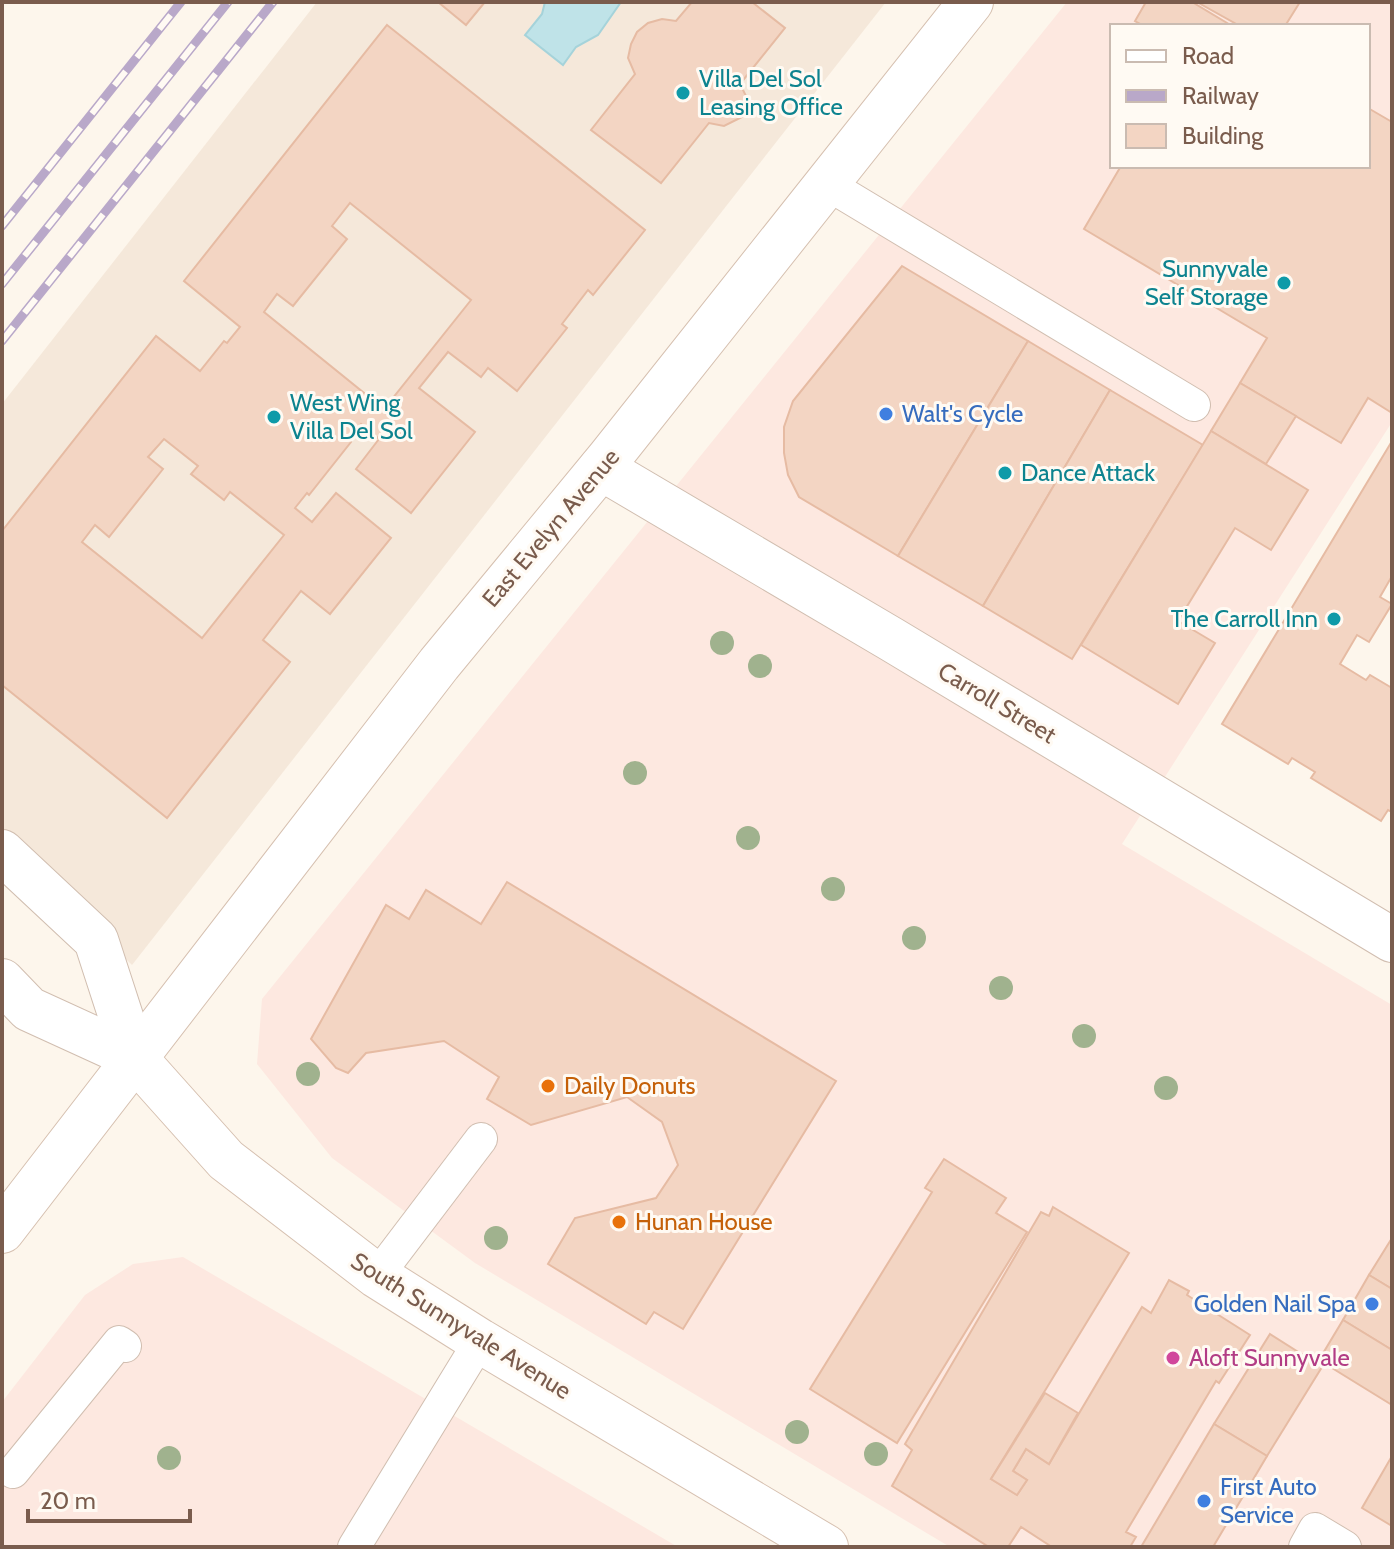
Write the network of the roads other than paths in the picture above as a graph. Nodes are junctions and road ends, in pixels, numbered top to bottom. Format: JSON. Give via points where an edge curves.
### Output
{"nodes":[{"id":1,"x":971,"y":2,"type":"edge"},
{"id":2,"x":827,"y":184,"type":"junction"},
{"id":3,"x":1194,"y":405,"type":"dead end"},
{"id":4,"x":601,"y":468,"type":"junction"},
{"id":5,"x":2,"y":852,"type":"edge"},
{"id":6,"x":1392,"y":940,"type":"edge"},
{"id":7,"x":2,"y":981,"type":"edge"},
{"id":8,"x":134,"y":1057,"type":"junction"},
{"id":9,"x":481,"y":1139,"type":"dead end"},
{"id":10,"x":2,"y":1231,"type":"edge"},
{"id":11,"x":377,"y":1276,"type":"junction"},
{"id":12,"x":480,"y":1341,"type":"junction"},
{"id":13,"x":125,"y":1346,"type":"dead end"},
{"id":14,"x":13,"y":1472,"type":"dead end"},
{"id":15,"x":354,"y":1547,"type":"edge"},
{"id":16,"x":826,"y":1547,"type":"edge"},
{"id":17,"x":1305,"y":1547,"type":"edge"},
{"id":18,"x":1345,"y":1547,"type":"edge"}],
"edges":[{"from":1,"to":2,"type":"main road","name":"East Evelyn Avenue"},
{"from":2,"to":3,"type":"lane"},
{"from":2,"to":4,"type":"main road","name":"East Evelyn Avenue"},
{"from":4,"to":6,"type":"main road","name":"Carroll Street"},
{"from":4,"to":8,"type":"main road","name":"East Evelyn Avenue","via":[[439,664]]},
{"from":5,"to":8,"type":"main road","via":[[96,940]]},
{"from":7,"to":8,"type":"main road","via":[[29,1009]]},
{"from":8,"to":10,"type":"main road","name":"East Evelyn Avenue"},
{"from":8,"to":11,"type":"main road","name":"South Sunnyvale Avenue","via":[[226,1160]]},
{"from":9,"to":11,"type":"lane"},
{"from":11,"to":12,"type":"main road","name":"South Sunnyvale Avenue"},
{"from":12,"to":15,"type":"lane"},
{"from":12,"to":16,"type":"main road","name":"South Sunnyvale Avenue"},
{"from":13,"to":14,"type":"lane","via":[[119,1342]]},
{"from":17,"to":18,"type":"lane","via":[[1315,1529]]}]}
